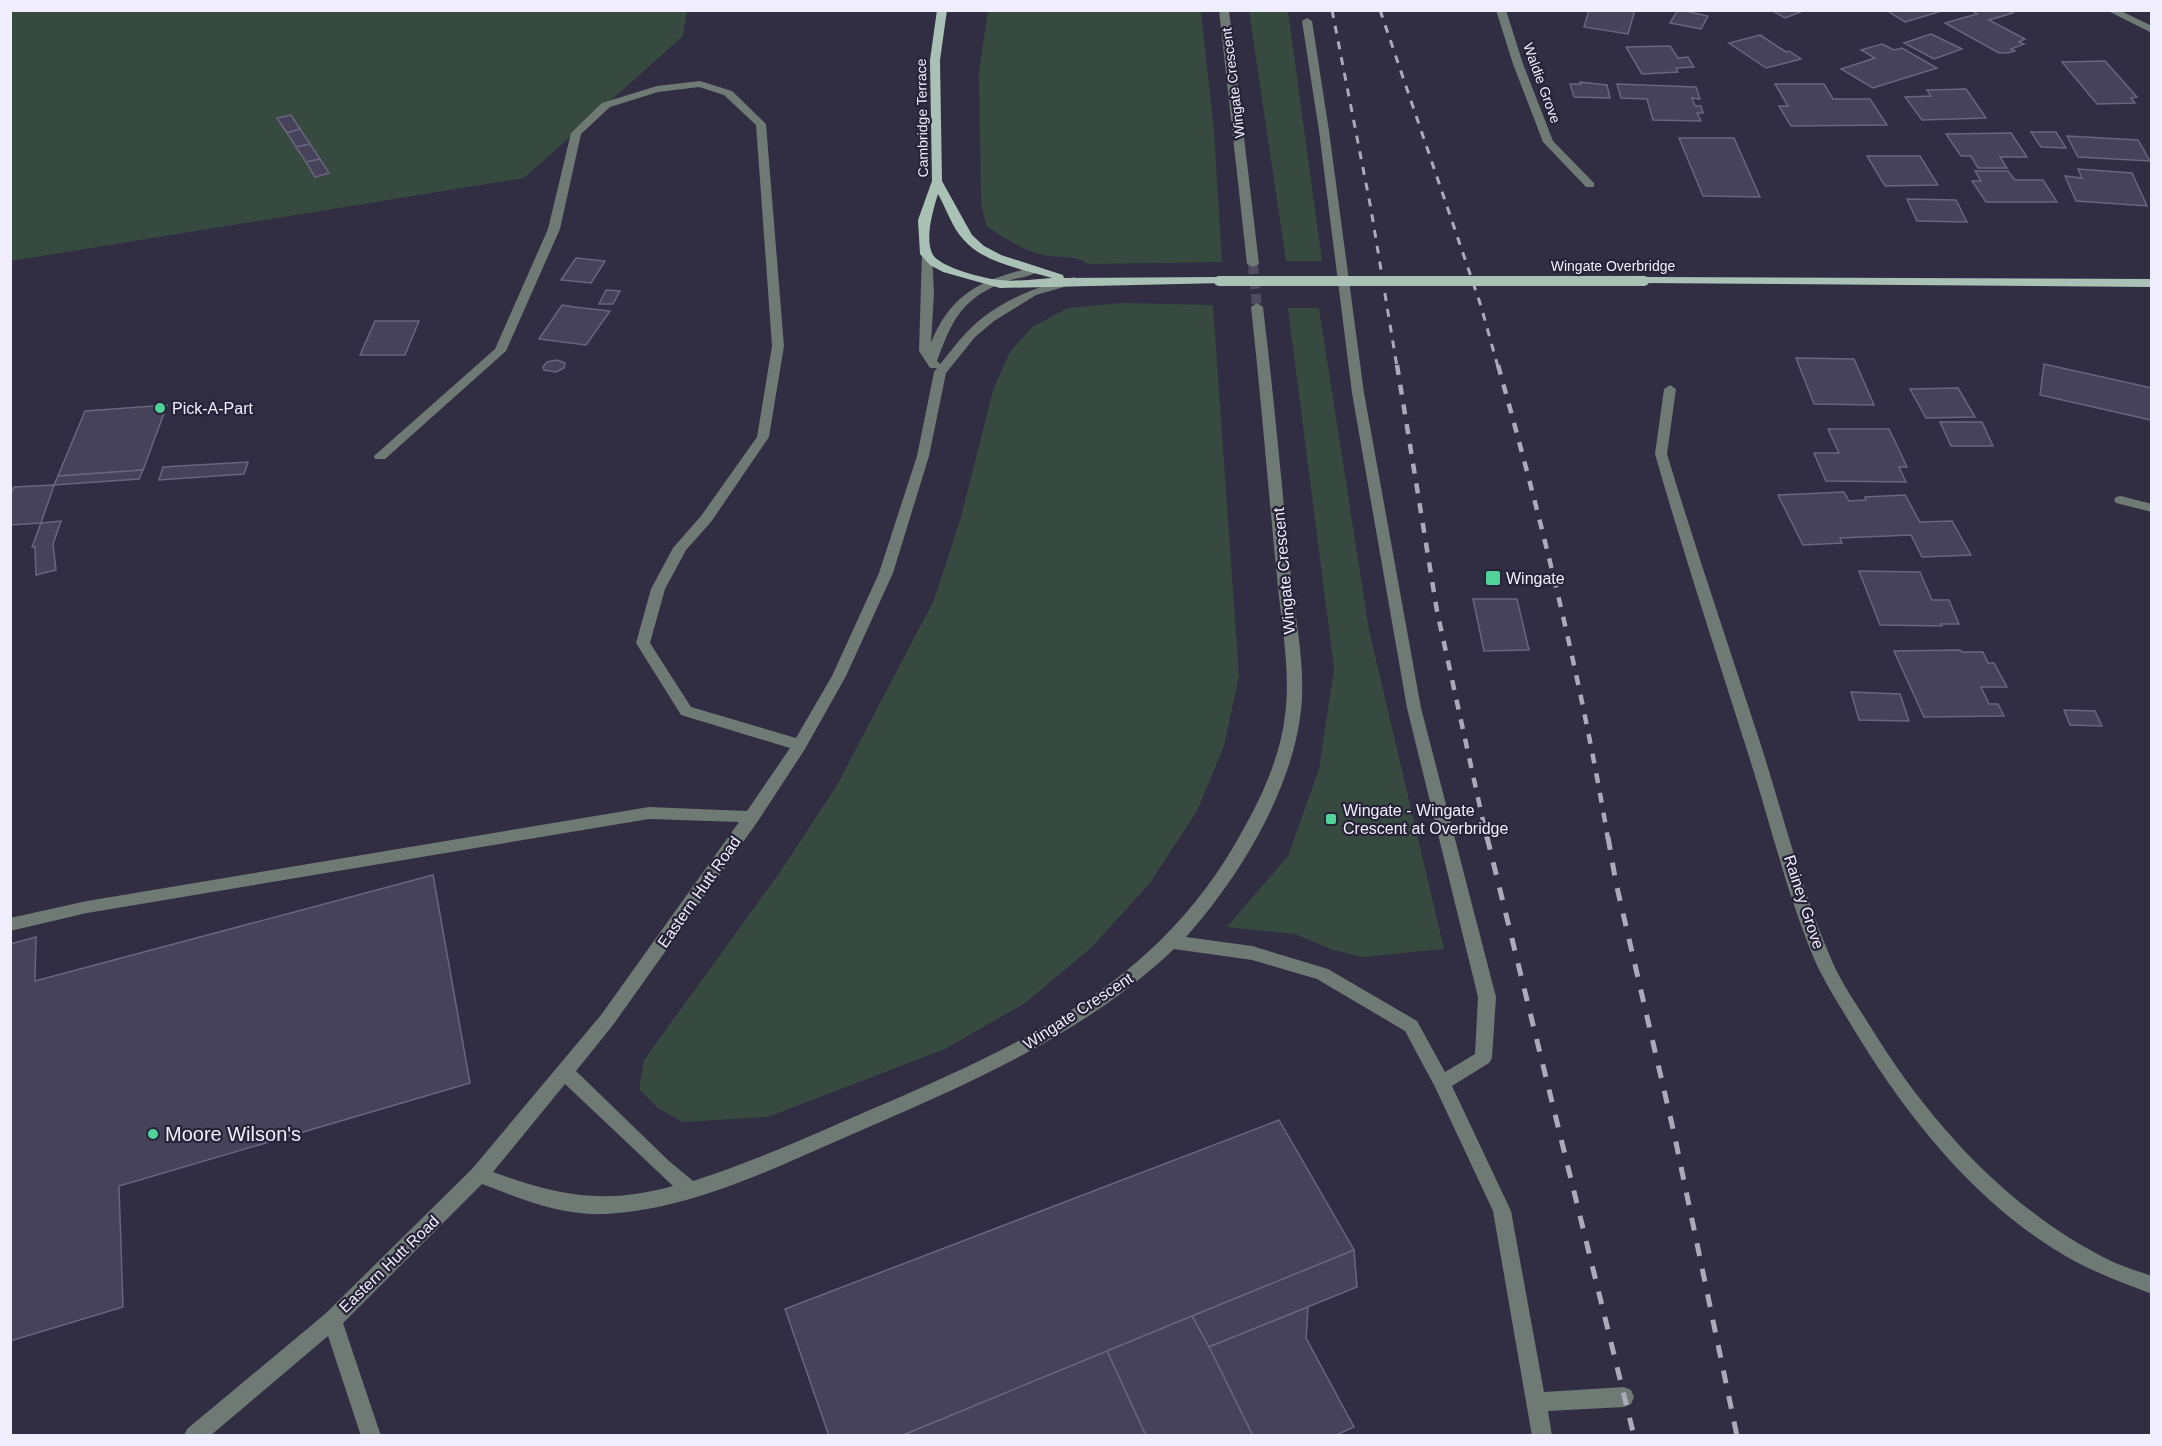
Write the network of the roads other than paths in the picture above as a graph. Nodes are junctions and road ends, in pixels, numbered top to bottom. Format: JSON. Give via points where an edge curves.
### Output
{"nodes":[{"id":1,"x":942,"y":10,"type":"edge"},
{"id":2,"x":1224,"y":10,"type":"edge"},
{"id":3,"x":1501,"y":10,"type":"edge"},
{"id":4,"x":2110,"y":10,"type":"edge"},
{"id":5,"x":1307,"y":21,"type":"dead end"},
{"id":6,"x":2151,"y":30,"type":"edge"},
{"id":7,"x":937,"y":182,"type":"junction"},
{"id":8,"x":1590,"y":185,"type":"dead end"},
{"id":9,"x":926,"y":254,"type":"junction"},
{"id":10,"x":1253,"y":264,"type":"tunnel mouth"},
{"id":11,"x":1034,"y":270,"type":"junction"},
{"id":12,"x":1074,"y":281,"type":"junction"},
{"id":13,"x":993,"y":283,"type":"junction"},
{"id":14,"x":2151,"y":283,"type":"edge"},
{"id":15,"x":1257,"y":307,"type":"tunnel mouth"},
{"id":16,"x":935,"y":367,"type":"junction"},
{"id":17,"x":1670,"y":389,"type":"dead end"},
{"id":18,"x":380,"y":456,"type":"dead end"},
{"id":19,"x":2121,"y":500,"type":"dead end"},
{"id":20,"x":2151,"y":508,"type":"edge"},
{"id":21,"x":800,"y":745,"type":"junction"},
{"id":22,"x":752,"y":817,"type":"junction"},
{"id":23,"x":10,"y":925,"type":"edge"},
{"id":24,"x":1172,"y":942,"type":"junction"},
{"id":25,"x":564,"y":1071,"type":"junction"},
{"id":26,"x":1442,"y":1083,"type":"junction"},
{"id":27,"x":479,"y":1175,"type":"junction"},
{"id":28,"x":691,"y":1190,"type":"junction"},
{"id":29,"x":2151,"y":1285,"type":"edge"},
{"id":30,"x":332,"y":1320,"type":"junction"},
{"id":31,"x":1624,"y":1397,"type":"dead end"},
{"id":32,"x":1536,"y":1402,"type":"junction"},
{"id":33,"x":194,"y":1436,"type":"edge"},
{"id":34,"x":370,"y":1436,"type":"edge"},
{"id":35,"x":1542,"y":1436,"type":"edge"}],
"edges":[{"from":1,"to":7,"type":"main road","name":"Cambridge Terrace","via":[[935,60]]},
{"from":2,"to":10,"type":"street","name":"Wingate Crescent"},
{"from":3,"to":8,"type":"street","name":"Waldie Grove","via":[[1548,142]]},
{"from":4,"to":6,"type":"street"},
{"from":5,"to":26,"type":"street","via":[[1358,393],[1414,708],[1486,997],[1483,1058]]},
{"from":7,"to":9,"type":"main road","via":[[924,220]]},
{"from":7,"to":11,"type":"main road","name":"Cambridge Terrace","via":[[967,237],[989,253]]},
{"from":9,"to":13,"type":"main road","via":[[948,270]]},
{"from":9,"to":16,"type":"street","via":[[925,351]]},
{"from":11,"to":12,"type":"main road","name":"Cambridge Terrace"},
{"from":11,"to":13,"type":"street","name":"Eastern Hutt Road"},
{"from":12,"to":13,"type":"main road"},
{"from":12,"to":14,"type":"main road","name":"Wingate Overbridge","bridge":true},
{"from":12,"to":16,"type":"street","name":"Eastern Hutt Road","via":[[1032,293],[990,318]]},
{"from":13,"to":16,"type":"street","name":"Eastern Hutt Road","via":[[953,312]]},
{"from":15,"to":24,"type":"street","name":"Wingate Crescent","via":[[1294,682],[1290,732],[1273,785],[1250,834],[1215,890]]},
{"from":16,"to":21,"type":"street","name":"Eastern Hutt Road","via":[[923,456],[886,573],[839,676]]},
{"from":17,"to":29,"type":"street","name":"Rainey Grove","via":[[1660,454],[1823,961],[1869,1043],[1926,1121],[1992,1189],[2067,1249]]},
{"from":18,"to":21,"type":"street","via":[[500,351],[554,229],[576,133],[606,105],[657,89],[700,84],[728,93],[761,124],[778,346],[763,436],[706,519],[680,548],[658,589],[643,643],[686,711]]},
{"from":19,"to":20,"type":"street"},
{"from":21,"to":22,"type":"street","name":"Eastern Hutt Road"},
{"from":22,"to":23,"type":"street","via":[[649,813],[87,907]]},
{"from":22,"to":25,"type":"street","name":"Eastern Hutt Road","via":[[607,1020]]},
{"from":24,"to":26,"type":"street","via":[[1252,953],[1322,974],[1411,1026]]},
{"from":24,"to":28,"type":"street","name":"Wingate Crescent","via":[[1119,988],[1051,1032],[973,1073],[794,1151]]},
{"from":25,"to":27,"type":"street","name":"Eastern Hutt Road"},
{"from":25,"to":28,"type":"street"},
{"from":26,"to":32,"type":"street","via":[[1502,1211]]},
{"from":27,"to":28,"type":"street","name":"Wingate Crescent","via":[[536,1196],[601,1206]]},
{"from":27,"to":30,"type":"street","name":"Eastern Hutt Road"},
{"from":30,"to":33,"type":"street","name":"Eastern Hutt Road"},
{"from":30,"to":34,"type":"street"},
{"from":31,"to":32,"type":"street"},
{"from":32,"to":35,"type":"street"}]}
